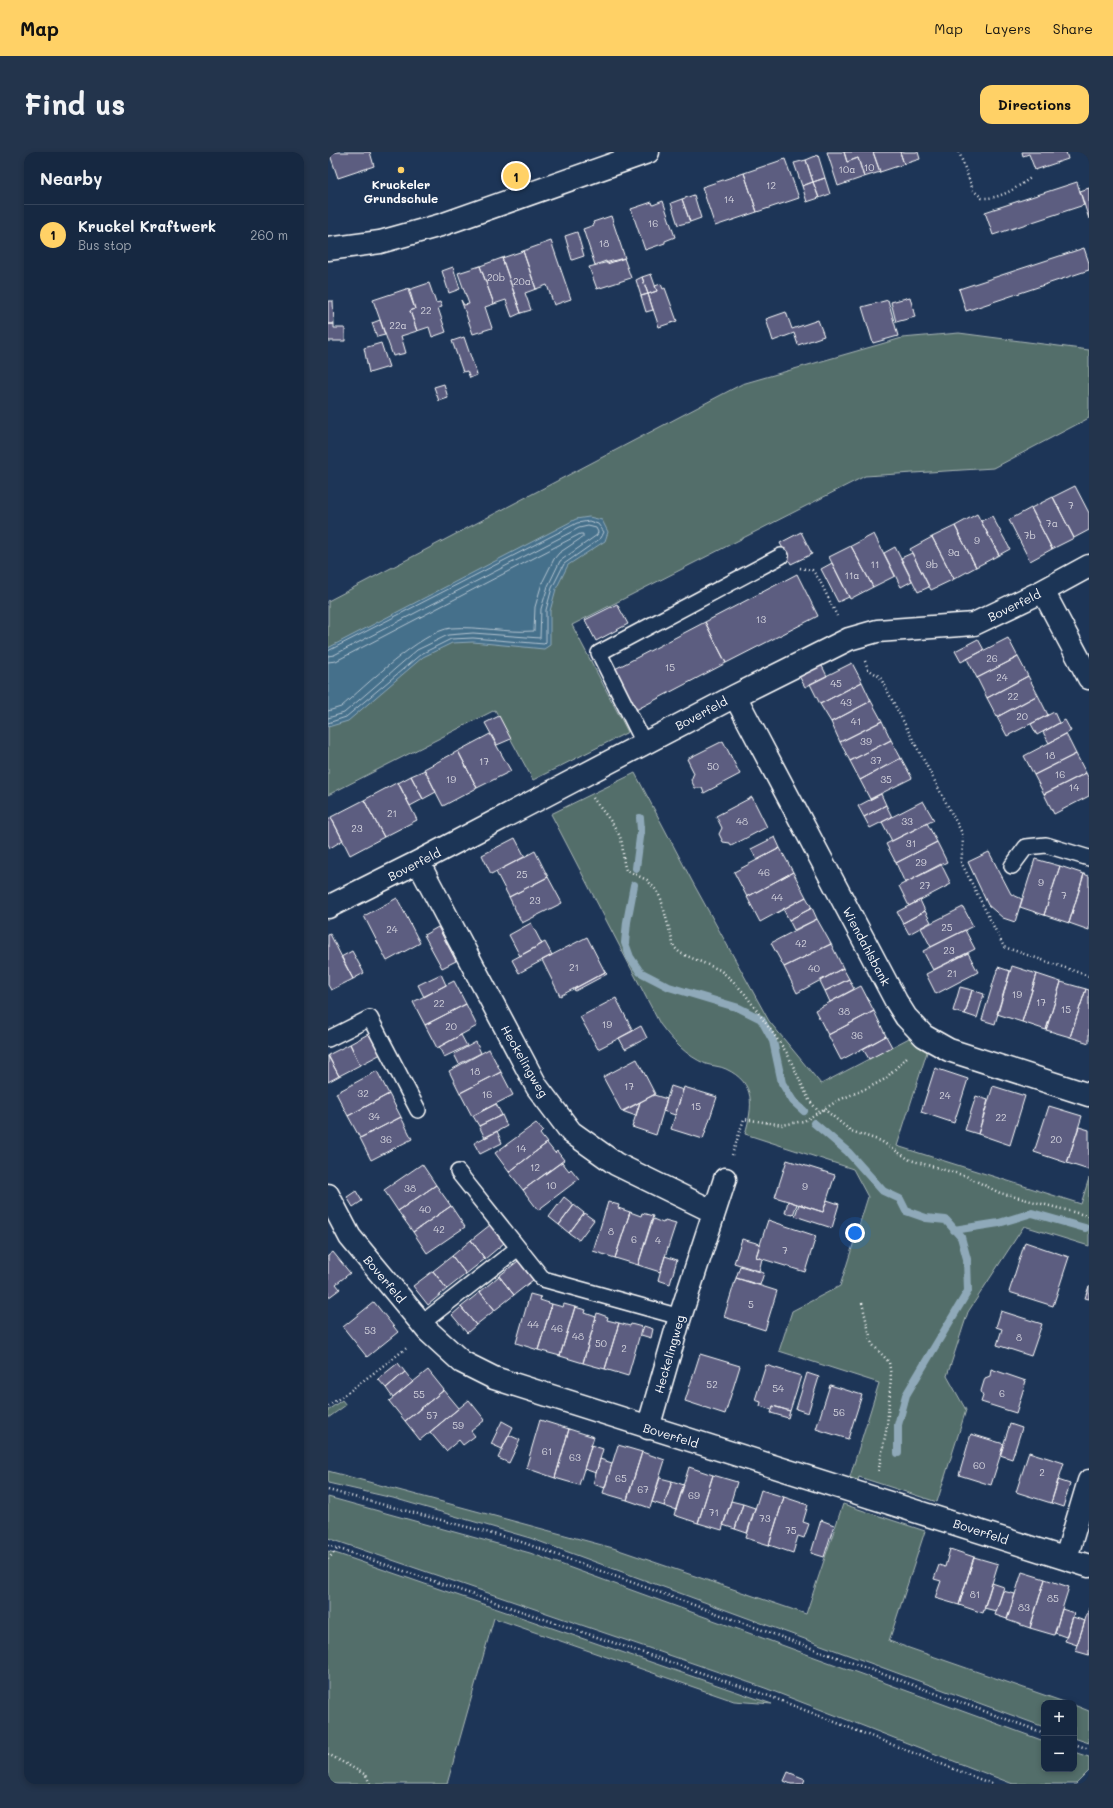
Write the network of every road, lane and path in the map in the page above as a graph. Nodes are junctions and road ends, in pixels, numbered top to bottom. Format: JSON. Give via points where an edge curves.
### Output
{"nodes":[{"id":1,"x":648,"y":152,"type":"edge"},
{"id":2,"x":959,"y":152,"type":"edge"},
{"id":3,"x":1032,"y":178,"type":"dead end"},
{"id":4,"x":328,"y":249,"type":"edge"},
{"id":5,"x":780,"y":556,"type":"joint"},
{"id":6,"x":1089,"y":566,"type":"edge"},
{"id":7,"x":1042,"y":591,"type":"junction"},
{"id":8,"x":852,"y":639,"type":"junction"},
{"id":9,"x":1089,"y":678,"type":"edge"},
{"id":10,"x":735,"y":696,"type":"junction"},
{"id":11,"x":644,"y":744,"type":"junction"},
{"id":12,"x":581,"y":776,"type":"junction"},
{"id":13,"x":1089,"y":858,"type":"edge"},
{"id":14,"x":418,"y":862,"type":"junction"},
{"id":15,"x":1012,"y":866,"type":"dead end"},
{"id":16,"x":328,"y":907,"type":"edge"},
{"id":17,"x":1089,"y":976,"type":"edge"},
{"id":18,"x":924,"y":1036,"type":"junction"},
{"id":19,"x":328,"y":1039,"type":"edge"},
{"id":20,"x":1089,"y":1095,"type":"edge"},
{"id":21,"x":824,"y":1109,"type":"junction"},
{"id":22,"x":418,"y":1110,"type":"dead end"},
{"id":23,"x":819,"y":1112,"type":"junction"},
{"id":24,"x":458,"y":1172,"type":"dead end"},
{"id":25,"x":725,"y":1179,"type":"joint"},
{"id":26,"x":328,"y":1195,"type":"edge"},
{"id":27,"x":714,"y":1212,"type":"junction"},
{"id":28,"x":1089,"y":1216,"type":"edge"},
{"id":29,"x":518,"y":1248,"type":"junction"},
{"id":30,"x":862,"y":1303,"type":"dead end"},
{"id":31,"x":680,"y":1317,"type":"junction"},
{"id":32,"x":425,"y":1327,"type":"junction"},
{"id":33,"x":328,"y":1406,"type":"edge"},
{"id":34,"x":648,"y":1428,"type":"junction"},
{"id":35,"x":1089,"y":1481,"type":"edge"},
{"id":36,"x":328,"y":1490,"type":"edge"},
{"id":37,"x":872,"y":1496,"type":"junction"},
{"id":38,"x":328,"y":1545,"type":"edge"},
{"id":39,"x":338,"y":1548,"type":"junction"},
{"id":40,"x":1066,"y":1558,"type":"junction"},
{"id":41,"x":328,"y":1559,"type":"edge"},
{"id":42,"x":1089,"y":1566,"type":"edge"},
{"id":43,"x":1041,"y":1732,"type":"edge"},
{"id":44,"x":1077,"y":1745,"type":"edge"},
{"id":45,"x":1089,"y":1749,"type":"edge"},
{"id":46,"x":328,"y":1754,"type":"edge"},
{"id":47,"x":370,"y":1784,"type":"edge"},
{"id":48,"x":992,"y":1784,"type":"edge"}],
"edges":[{"from":1,"to":4,"type":"street","via":[[441,225],[380,242]]},
{"from":2,"to":3,"type":"path","via":[[973,190],[982,198],[1000,196],[1015,190]]},
{"from":5,"to":8,"type":"path","via":[[790,572],[801,568],[812,570],[819,578]]},
{"from":5,"to":11,"type":"lane","via":[[599,653]]},
{"from":6,"to":7,"type":"street","name":"Boverfeld"},
{"from":7,"to":8,"type":"street","name":"Boverfeld","via":[[974,624],[877,631]]},
{"from":7,"to":9,"type":"street"},
{"from":8,"to":10,"type":"street","name":"Boverfeld"},
{"from":8,"to":17,"type":"path","via":[[868,669],[880,677],[962,833],[961,862],[1004,947]]},
{"from":10,"to":11,"type":"street","name":"Boverfeld"},
{"from":10,"to":18,"type":"street","name":"Wiendahlsbank","via":[[896,1001],[906,1017]]},
{"from":11,"to":12,"type":"street","name":"Boverfeld"},
{"from":12,"to":14,"type":"street","name":"Boverfeld"},
{"from":12,"to":23,"type":"path","via":[[618,833],[626,870],[647,880],[657,891],[674,947],[680,953],[720,970],[745,994],[787,1053],[810,1100]]},
{"from":13,"to":15,"type":"lane","via":[[1046,845],[1026,847]]},
{"from":14,"to":16,"type":"street","name":"Boverfeld"},
{"from":14,"to":27,"type":"street","name":"Heckelingweg","via":[[537,1087],[571,1132],[616,1164]]},
{"from":18,"to":20,"type":"street","name":"Wiendahlsbank","via":[[948,1050]]},
{"from":18,"to":21,"type":"path","via":[[885,1079]]},
{"from":19,"to":22,"type":"lane","via":[[370,1018]]},
{"from":21,"to":23,"type":"path"},
{"from":21,"to":28,"type":"path","via":[[851,1130],[881,1141],[910,1160],[966,1176],[1000,1193]]},
{"from":23,"to":25,"type":"path","via":[[804,1121],[783,1125],[744,1119]]},
{"from":24,"to":29,"type":"lane"},
{"from":25,"to":27,"type":"street","name":"Heckelingweg"},
{"from":26,"to":32,"type":"street","name":"Boverfeld","via":[[350,1237]]},
{"from":27,"to":31,"type":"street","name":"Heckelingweg"},
{"from":29,"to":31,"type":"lane","via":[[543,1279]]},
{"from":29,"to":32,"type":"lane"},
{"from":30,"to":37,"type":"path","via":[[872,1344],[889,1362],[891,1376],[887,1426]]},
{"from":31,"to":34,"type":"street","name":"Heckelingweg"},
{"from":32,"to":33,"type":"path"},
{"from":32,"to":34,"type":"street","name":"Boverfeld","via":[[462,1362],[494,1378]]},
{"from":34,"to":37,"type":"street","name":"Boverfeld"},
{"from":35,"to":40,"type":"street"},
{"from":36,"to":43,"type":"path","via":[[516,1540]]},
{"from":37,"to":40,"type":"street","name":"Boverfeld"},
{"from":38,"to":39,"type":"path"},
{"from":39,"to":41,"type":"path"},
{"from":39,"to":48,"type":"path","via":[[769,1696]]},
{"from":40,"to":42,"type":"street","name":"Boverfeld"},
{"from":44,"to":45,"type":"path"},
{"from":46,"to":47,"type":"path","via":[[366,1775]]}]}
